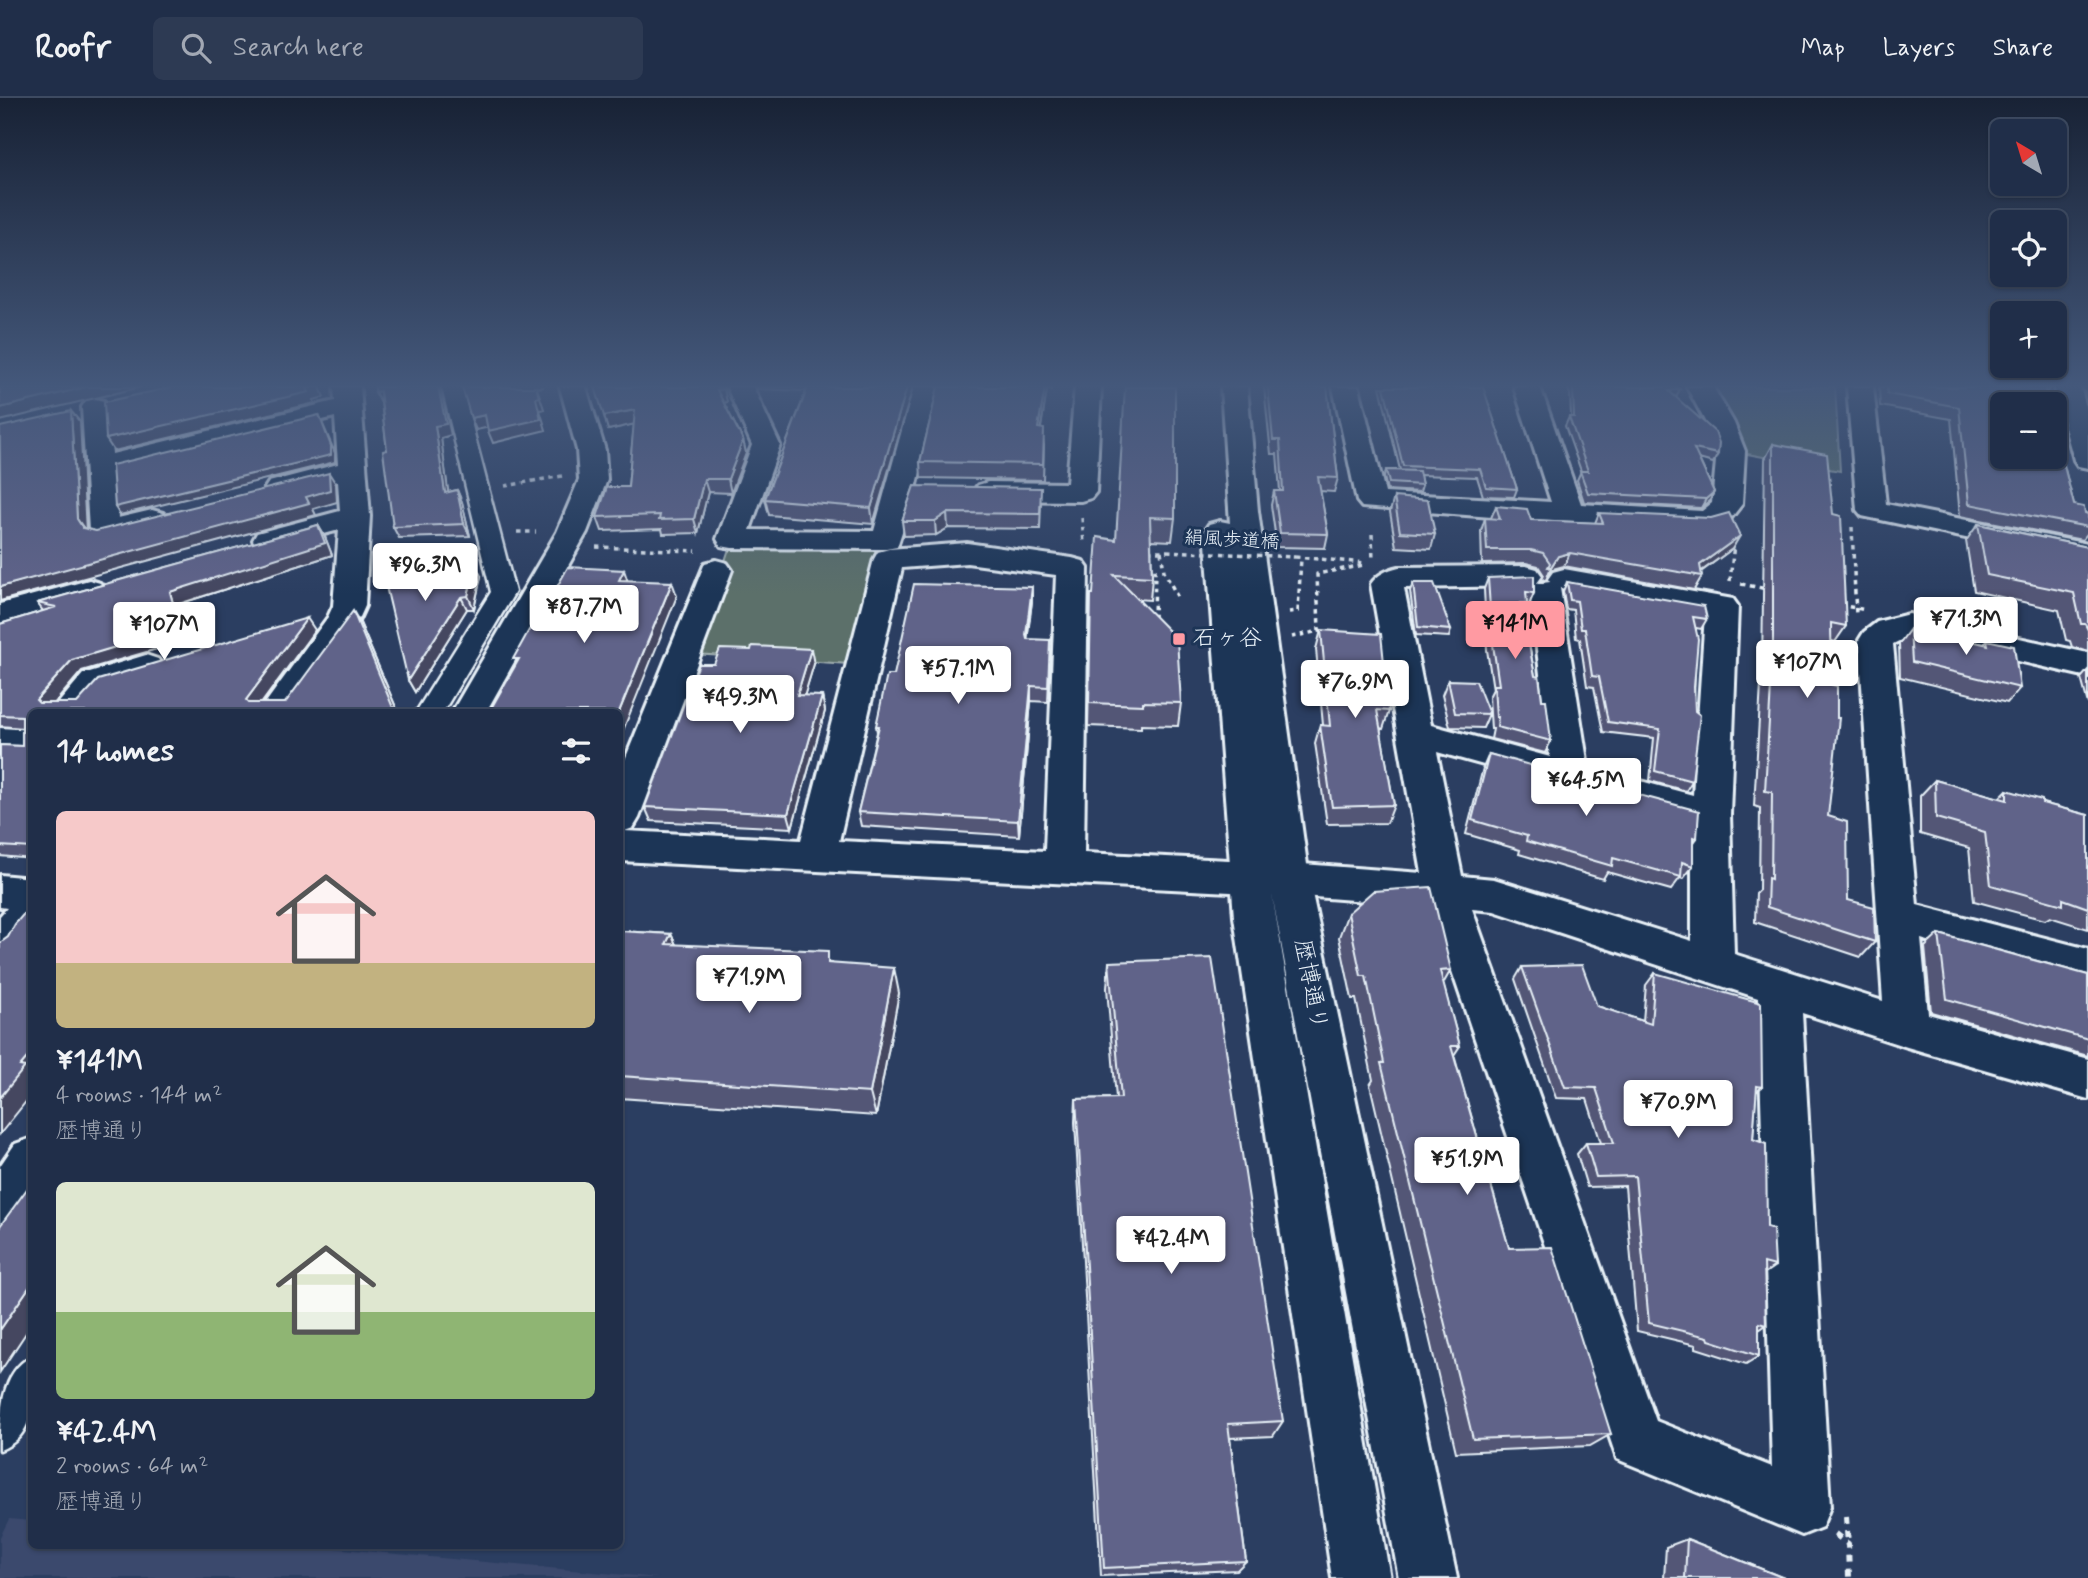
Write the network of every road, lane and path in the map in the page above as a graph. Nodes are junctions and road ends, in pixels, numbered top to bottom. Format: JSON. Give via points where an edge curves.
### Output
{"nodes":[{"id":1,"x":99,"y":456,"type":"edge"},
{"id":2,"x":132,"y":456,"type":"edge"},
{"id":3,"x":352,"y":456,"type":"edge"},
{"id":4,"x":469,"y":456,"type":"edge"},
{"id":5,"x":591,"y":456,"type":"edge"},
{"id":6,"x":761,"y":456,"type":"edge"},
{"id":7,"x":929,"y":456,"type":"edge"},
{"id":8,"x":1083,"y":456,"type":"edge"},
{"id":9,"x":1217,"y":456,"type":"edge"},
{"id":10,"x":1239,"y":456,"type":"edge"},
{"id":11,"x":1362,"y":456,"type":"edge"},
{"id":12,"x":1550,"y":456,"type":"edge"},
{"id":13,"x":1731,"y":456,"type":"edge"},
{"id":14,"x":1867,"y":456,"type":"edge"},
{"id":15,"x":100,"y":465,"type":"junction"},
{"id":16,"x":353,"y":469,"type":"junction"},
{"id":17,"x":569,"y":474,"type":"dead end"},
{"id":18,"x":930,"y":489,"type":"junction"},
{"id":19,"x":478,"y":491,"type":"junction"},
{"id":20,"x":248,"y":495,"type":"edge"},
{"id":21,"x":1372,"y":501,"type":"junction"},
{"id":22,"x":183,"y":511,"type":"edge"},
{"id":23,"x":1570,"y":514,"type":"junction"},
{"id":24,"x":355,"y":516,"type":"junction"},
{"id":25,"x":1717,"y":516,"type":"junction"},
{"id":26,"x":1852,"y":525,"type":"dead end"},
{"id":27,"x":1372,"y":534,"type":"joint"},
{"id":28,"x":583,"y":546,"type":"dead end"},
{"id":29,"x":1076,"y":548,"type":"dead end"},
{"id":30,"x":236,"y":549,"type":"edge"},
{"id":31,"x":1084,"y":549,"type":"dead end"},
{"id":32,"x":1135,"y":550,"type":"edge"},
{"id":33,"x":1161,"y":551,"type":"junction"},
{"id":34,"x":2088,"y":554,"type":"edge"},
{"id":35,"x":1298,"y":558,"type":"junction"},
{"id":36,"x":708,"y":561,"type":"joint"},
{"id":37,"x":1143,"y":565,"type":"edge"},
{"id":38,"x":1386,"y":570,"type":"junction"},
{"id":39,"x":1155,"y":571,"type":"junction"},
{"id":40,"x":1164,"y":571,"type":"junction"},
{"id":41,"x":118,"y":582,"type":"edge"},
{"id":42,"x":1545,"y":582,"type":"junction"},
{"id":43,"x":1767,"y":590,"type":"dead end"},
{"id":44,"x":1177,"y":596,"type":"dead end"},
{"id":45,"x":1830,"y":603,"type":"edge"},
{"id":46,"x":349,"y":606,"type":"junction"},
{"id":47,"x":1855,"y":608,"type":"junction"},
{"id":48,"x":1288,"y":612,"type":"dead end"},
{"id":49,"x":0,"y":615,"type":"edge"},
{"id":50,"x":309,"y":618,"type":"edge"},
{"id":51,"x":1909,"y":625,"type":"junction"},
{"id":52,"x":1154,"y":635,"type":"edge"},
{"id":53,"x":1292,"y":637,"type":"dead end"},
{"id":54,"x":175,"y":658,"type":"edge"},
{"id":55,"x":2088,"y":665,"type":"edge"},
{"id":56,"x":71,"y":709,"type":"edge"},
{"id":57,"x":278,"y":709,"type":"edge"},
{"id":58,"x":431,"y":709,"type":"edge"},
{"id":59,"x":470,"y":709,"type":"edge"},
{"id":60,"x":1417,"y":734,"type":"junction"},
{"id":61,"x":0,"y":741,"type":"edge"},
{"id":62,"x":28,"y":743,"type":"edge"},
{"id":63,"x":1572,"y":776,"type":"junction"},
{"id":64,"x":623,"y":809,"type":"edge"},
{"id":65,"x":1711,"y":814,"type":"junction"},
{"id":66,"x":623,"y":846,"type":"edge"},
{"id":67,"x":816,"y":855,"type":"junction"},
{"id":68,"x":1064,"y":868,"type":"junction"},
{"id":69,"x":1269,"y":878,"type":"junction"},
{"id":70,"x":1445,"y":890,"type":"junction"},
{"id":71,"x":0,"y":891,"type":"edge"},
{"id":72,"x":28,"y":894,"type":"edge"},
{"id":73,"x":28,"y":912,"type":"edge"},
{"id":74,"x":1896,"y":916,"type":"junction"},
{"id":75,"x":0,"y":946,"type":"edge"},
{"id":76,"x":1713,"y":967,"type":"junction"},
{"id":77,"x":2088,"y":967,"type":"edge"},
{"id":78,"x":1779,"y":988,"type":"junction"},
{"id":79,"x":1907,"y":1028,"type":"junction"},
{"id":80,"x":2088,"y":1079,"type":"edge"},
{"id":81,"x":28,"y":1166,"type":"edge"},
{"id":82,"x":0,"y":1207,"type":"edge"},
{"id":83,"x":28,"y":1383,"type":"edge"},
{"id":84,"x":0,"y":1429,"type":"edge"},
{"id":85,"x":1361,"y":1578,"type":"edge"},
{"id":86,"x":1427,"y":1578,"type":"edge"}],
"edges":[{"from":1,"to":15,"type":"street"},
{"from":2,"to":15,"type":"street"},
{"from":3,"to":16,"type":"street"},
{"from":4,"to":19,"type":"street"},
{"from":5,"to":59,"type":"street","via":[[593,480],[572,532]]},
{"from":6,"to":18,"type":"street","via":[[732,539],[886,540]]},
{"from":7,"to":18,"type":"street"},
{"from":8,"to":18,"type":"street","via":[[1081,492]]},
{"from":9,"to":69,"type":"street","name":"歴博通り"},
{"from":10,"to":69,"type":"street","name":"歴博通り"},
{"from":11,"to":21,"type":"street"},
{"from":12,"to":23,"type":"street"},
{"from":13,"to":25,"type":"street","via":[[1727,504]]},
{"from":14,"to":34,"type":"street","via":[[1872,510]]},
{"from":15,"to":22,"type":"street","via":[[104,531]]},
{"from":16,"to":20,"type":"street"},
{"from":16,"to":24,"type":"street"},
{"from":17,"to":19,"type":"path"},
{"from":19,"to":58,"type":"street","via":[[503,592]]},
{"from":21,"to":23,"type":"street"},
{"from":21,"to":27,"type":"street"},
{"from":23,"to":25,"type":"street","via":[[1704,520]]},
{"from":24,"to":30,"type":"street"},
{"from":24,"to":46,"type":"street"},
{"from":25,"to":43,"type":"path","via":[[1735,533],[1730,581]]},
{"from":26,"to":47,"type":"path"},
{"from":27,"to":38,"type":"path"},
{"from":28,"to":36,"type":"path"},
{"from":29,"to":31,"type":"path"},
{"from":32,"to":33,"type":"path","name":"絹風歩道橋"},
{"from":33,"to":35,"type":"path","name":"絹風歩道橋","bridge":true},
{"from":33,"to":40,"type":"path"},
{"from":35,"to":38,"type":"path","name":"絹風歩道橋"},
{"from":35,"to":48,"type":"path","via":[[1298,611]]},
{"from":36,"to":64,"type":"street"},
{"from":37,"to":39,"type":"path"},
{"from":38,"to":42,"type":"street"},
{"from":38,"to":53,"type":"path","via":[[1317,574],[1319,631]]},
{"from":38,"to":60,"type":"street"},
{"from":39,"to":40,"type":"path"},
{"from":39,"to":52,"type":"path"},
{"from":40,"to":44,"type":"path"},
{"from":41,"to":49,"type":"street"},
{"from":42,"to":63,"type":"street"},
{"from":42,"to":65,"type":"street","via":[[1722,606]]},
{"from":45,"to":47,"type":"path"},
{"from":46,"to":50,"type":"street"},
{"from":46,"to":57,"type":"street"},
{"from":47,"to":51,"type":"path","via":[[1884,612]]},
{"from":51,"to":55,"type":"street"},
{"from":51,"to":74,"type":"street","via":[[1876,639]]},
{"from":54,"to":56,"type":"street","via":[[95,682]]},
{"from":60,"to":63,"type":"street"},
{"from":60,"to":70,"type":"street"},
{"from":61,"to":62,"type":"street"},
{"from":63,"to":65,"type":"street"},
{"from":65,"to":76,"type":"street"},
{"from":66,"to":67,"type":"street"},
{"from":67,"to":68,"type":"street"},
{"from":67,"to":68,"type":"street","via":[[889,559],[967,553],[1072,568]]},
{"from":68,"to":69,"type":"street"},
{"from":69,"to":70,"type":"street"},
{"from":69,"to":85,"type":"street","name":"歴博通り"},
{"from":69,"to":86,"type":"street","name":"歴博通り"},
{"from":70,"to":76,"type":"street","via":[[1494,895]]},
{"from":70,"to":78,"type":"street","via":[[1636,1440],[1802,1507]]},
{"from":71,"to":72,"type":"street"},
{"from":73,"to":75,"type":"street"},
{"from":74,"to":77,"type":"street"},
{"from":74,"to":79,"type":"street"},
{"from":76,"to":78,"type":"street"},
{"from":78,"to":79,"type":"street"},
{"from":79,"to":80,"type":"street"},
{"from":81,"to":82,"type":"street"},
{"from":83,"to":84,"type":"street"}]}
